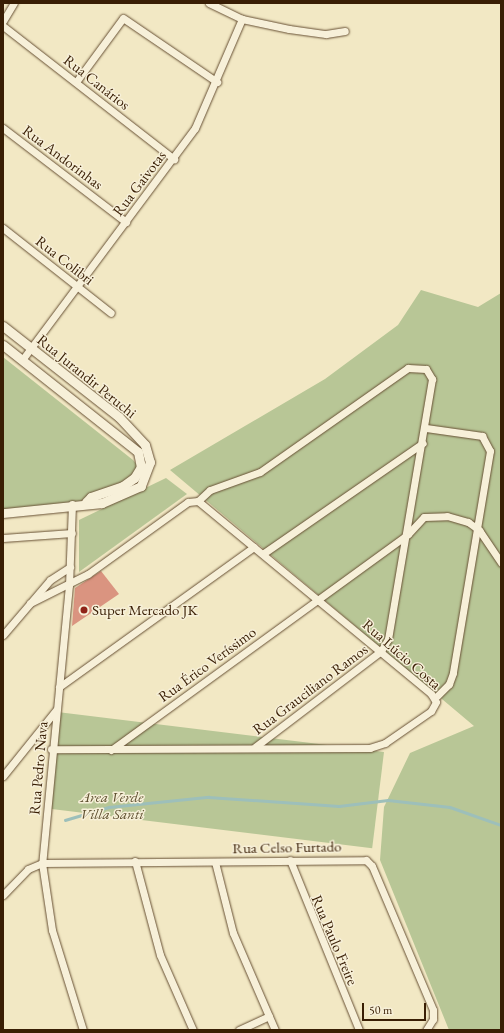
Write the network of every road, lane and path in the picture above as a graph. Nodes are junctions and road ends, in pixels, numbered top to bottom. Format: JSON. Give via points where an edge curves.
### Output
{"nodes":[{"id":1,"x":14,"y":3,"type":"edge"},
{"id":2,"x":209,"y":3,"type":"edge"},
{"id":3,"x":242,"y":19,"type":"junction"},
{"id":4,"x":3,"y":21,"type":"edge"},
{"id":5,"x":3,"y":26,"type":"edge"},
{"id":6,"x":345,"y":31,"type":"dead end"},
{"id":7,"x":76,"y":82,"type":"junction"},
{"id":8,"x":217,"y":82,"type":"junction"},
{"id":9,"x":3,"y":128,"type":"edge"},
{"id":10,"x":174,"y":159,"type":"junction"},
{"id":11,"x":126,"y":222,"type":"junction"},
{"id":12,"x":3,"y":228,"type":"edge"},
{"id":13,"x":77,"y":286,"type":"junction"},
{"id":14,"x":111,"y":313,"type":"dead end"},
{"id":15,"x":3,"y":326,"type":"edge"},
{"id":16,"x":3,"y":345,"type":"edge"},
{"id":17,"x":31,"y":347,"type":"junction"},
{"id":18,"x":22,"y":360,"type":"junction"},
{"id":19,"x":426,"y":428,"type":"junction"},
{"id":20,"x":423,"y":443,"type":"junction"},
{"id":21,"x":198,"y":501,"type":"junction"},
{"id":22,"x":86,"y":502,"type":"junction"},
{"id":23,"x":72,"y":504,"type":"junction"},
{"id":24,"x":3,"y":513,"type":"edge"},
{"id":25,"x":479,"y":530,"type":"junction"},
{"id":26,"x":72,"y":533,"type":"junction"},
{"id":27,"x":408,"y":534,"type":"junction"},
{"id":28,"x":3,"y":538,"type":"edge"},
{"id":29,"x":254,"y":547,"type":"junction"},
{"id":30,"x":264,"y":553,"type":"junction"},
{"id":31,"x":501,"y":563,"type":"edge"},
{"id":32,"x":70,"y":567,"type":"junction"},
{"id":33,"x":69,"y":585,"type":"junction"},
{"id":34,"x":318,"y":599,"type":"junction"},
{"id":35,"x":30,"y":603,"type":"junction"},
{"id":36,"x":3,"y":635,"type":"edge"},
{"id":37,"x":381,"y":651,"type":"junction"},
{"id":38,"x":59,"y":687,"type":"junction"},
{"id":39,"x":435,"y":698,"type":"junction"},
{"id":40,"x":56,"y":710,"type":"junction"},
{"id":41,"x":255,"y":747,"type":"junction"},
{"id":42,"x":51,"y":749,"type":"junction"},
{"id":43,"x":111,"y":750,"type":"junction"},
{"id":44,"x":3,"y":776,"type":"edge"},
{"id":45,"x":290,"y":860,"type":"junction"},
{"id":46,"x":136,"y":861,"type":"junction"},
{"id":47,"x":215,"y":862,"type":"junction"},
{"id":48,"x":42,"y":863,"type":"junction"},
{"id":49,"x":3,"y":895,"type":"edge"},
{"id":50,"x":269,"y":1016,"type":"junction"},
{"id":51,"x":83,"y":1030,"type":"edge"},
{"id":52,"x":193,"y":1030,"type":"edge"},
{"id":53,"x":239,"y":1030,"type":"edge"},
{"id":54,"x":275,"y":1030,"type":"edge"},
{"id":55,"x":359,"y":1030,"type":"edge"},
{"id":56,"x":426,"y":1030,"type":"edge"}],
"edges":[{"from":1,"to":4,"type":"street"},
{"from":2,"to":3,"type":"street"},
{"from":3,"to":6,"type":"street","via":[[317,33]]},
{"from":3,"to":8,"type":"street","name":"Rua Gaivotas"},
{"from":5,"to":7,"type":"street","name":"Rua Canários"},
{"from":7,"to":8,"type":"street","via":[[123,18]]},
{"from":7,"to":10,"type":"street","name":"Rua Canários"},
{"from":8,"to":10,"type":"street","name":"Rua Gaivotas","via":[[195,128]]},
{"from":9,"to":11,"type":"street","name":"Rua Andorinhas"},
{"from":10,"to":11,"type":"street","name":"Rua Gaivotas"},
{"from":11,"to":13,"type":"street","name":"Rua Gaivotas"},
{"from":12,"to":13,"type":"street","name":"Rua Colibri"},
{"from":13,"to":14,"type":"street","name":"Rua Colibri"},
{"from":13,"to":17,"type":"street","name":"Rua Gaivotas"},
{"from":15,"to":17,"type":"street","name":"Rua Jurandir Peruchi"},
{"from":16,"to":18,"type":"street","name":"Rua Jurandir Peruchi"},
{"from":17,"to":18,"type":"street","name":"Rua Gaivotas"},
{"from":17,"to":22,"type":"street","name":"Rua Jurandir Peruchi","via":[[118,416],[148,451],[150,465],[143,484],[109,501]]},
{"from":18,"to":22,"type":"street","name":"Rua Jurandir Peruchi","via":[[138,452],[141,463],[136,476],[123,486],[106,491]]},
{"from":19,"to":20,"type":"street"},
{"from":19,"to":21,"type":"street","via":[[432,379],[426,369],[417,366],[408,368],[260,472],[210,490]]},
{"from":19,"to":25,"type":"street","via":[[482,436],[487,442],[490,451]]},
{"from":20,"to":27,"type":"street"},
{"from":20,"to":30,"type":"street"},
{"from":21,"to":29,"type":"street","name":"Rua Lúcio Costa"},
{"from":21,"to":33,"type":"street","via":[[188,502]]},
{"from":22,"to":23,"type":"street"},
{"from":23,"to":24,"type":"street"},
{"from":23,"to":26,"type":"street","name":"Rua Pedro Nava"},
{"from":25,"to":27,"type":"street","name":"Rua Érico Veríssimo","via":[[468,522],[447,516],[424,517]]},
{"from":25,"to":31,"type":"street"},
{"from":25,"to":39,"type":"street","via":[[452,673],[449,684]]},
{"from":26,"to":28,"type":"street"},
{"from":26,"to":32,"type":"street","name":"Rua Pedro Nava"},
{"from":27,"to":34,"type":"street","name":"Rua Érico Veríssimo"},
{"from":27,"to":37,"type":"street","via":[[388,639]]},
{"from":29,"to":30,"type":"street","name":"Rua Lúcio Costa"},
{"from":29,"to":38,"type":"street"},
{"from":30,"to":34,"type":"street","name":"Rua Lúcio Costa"},
{"from":32,"to":33,"type":"street","name":"Rua Pedro Nava"},
{"from":32,"to":35,"type":"street","via":[[50,580]]},
{"from":33,"to":35,"type":"street"},
{"from":33,"to":38,"type":"street","name":"Rua Pedro Nava"},
{"from":34,"to":37,"type":"street","name":"Rua Lúcio Costa"},
{"from":34,"to":43,"type":"street","name":"Rua Érico Veríssimo"},
{"from":35,"to":36,"type":"street"},
{"from":37,"to":39,"type":"street","name":"Rua Lúcio Costa"},
{"from":37,"to":41,"type":"street","name":"Rua Grauciliano Ramos"},
{"from":38,"to":40,"type":"street","name":"Rua Pedro Nava"},
{"from":39,"to":41,"type":"street","name":"Rua Lúcio Costa","via":[[431,711],[377,746]]},
{"from":40,"to":42,"type":"street","name":"Rua Pedro Nava"},
{"from":40,"to":44,"type":"street"},
{"from":41,"to":43,"type":"street","name":"Rua Lúcio Costa"},
{"from":42,"to":43,"type":"street","name":"Rua Lúcio Costa"},
{"from":42,"to":48,"type":"street","name":"Rua Pedro Nava"},
{"from":45,"to":47,"type":"street","name":"Rua Celso Furtado"},
{"from":45,"to":55,"type":"street","name":"Rua Paulo Freire"},
{"from":45,"to":56,"type":"street","name":"Rua Celso Furtado","via":[[361,859],[369,862],[433,1010],[433,1019]]},
{"from":46,"to":47,"type":"street","name":"Rua Celso Furtado"},
{"from":46,"to":48,"type":"street","name":"Rua Celso Furtado"},
{"from":46,"to":52,"type":"street","via":[[160,955]]},
{"from":47,"to":50,"type":"street","via":[[233,933]]},
{"from":48,"to":49,"type":"street","via":[[28,868]]},
{"from":48,"to":51,"type":"street","name":"Rua Pedro Nava","via":[[52,930]]},
{"from":50,"to":53,"type":"street"},
{"from":50,"to":54,"type":"street"}]}
